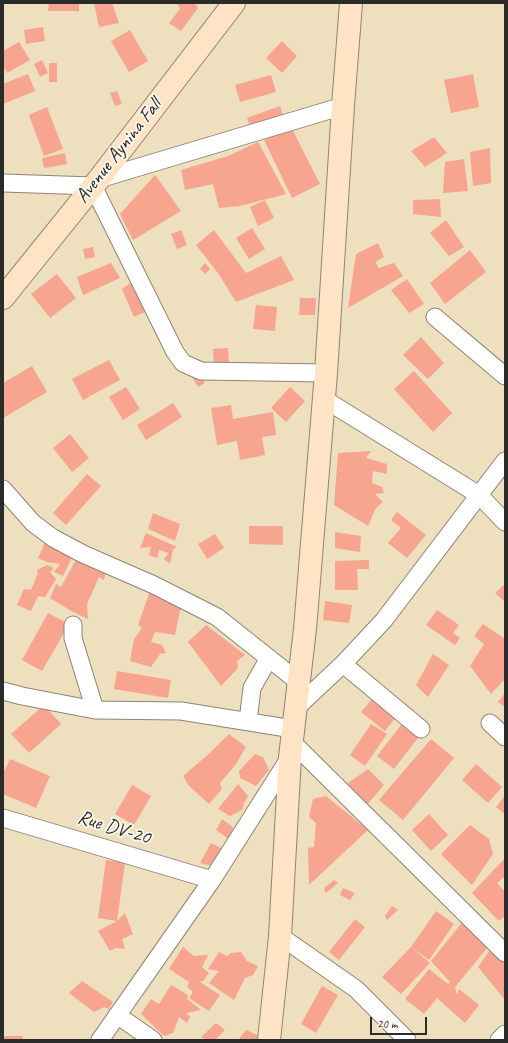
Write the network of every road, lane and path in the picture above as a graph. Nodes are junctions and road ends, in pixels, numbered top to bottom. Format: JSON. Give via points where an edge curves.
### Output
{"nodes":[{"id":1,"x":234,"y":3,"type":"edge"},
{"id":2,"x":350,"y":4,"type":"edge"},
{"id":3,"x":343,"y":106,"type":"junction"},
{"id":4,"x":3,"y":183,"type":"edge"},
{"id":5,"x":96,"y":183,"type":"junction"},
{"id":6,"x":3,"y":298,"type":"edge"},
{"id":7,"x":435,"y":317,"type":"dead end"},
{"id":8,"x":326,"y":373,"type":"junction"},
{"id":9,"x":505,"y":376,"type":"edge"},
{"id":10,"x":324,"y":399,"type":"junction"},
{"id":11,"x":505,"y":461,"type":"edge"},
{"id":12,"x":3,"y":489,"type":"edge"},
{"id":13,"x":479,"y":495,"type":"junction"},
{"id":14,"x":505,"y":522,"type":"edge"},
{"id":15,"x":73,"y":626,"type":"dead end"},
{"id":16,"x":269,"y":658,"type":"junction"},
{"id":17,"x":343,"y":664,"type":"junction"},
{"id":18,"x":300,"y":683,"type":"junction"},
{"id":19,"x":3,"y":691,"type":"edge"},
{"id":20,"x":95,"y":710,"type":"junction"},
{"id":21,"x":248,"y":721,"type":"junction"},
{"id":22,"x":490,"y":722,"type":"dead end"},
{"id":23,"x":421,"y":729,"type":"dead end"},
{"id":24,"x":293,"y":734,"type":"junction"},
{"id":25,"x":505,"y":737,"type":"edge"},
{"id":26,"x":3,"y":818,"type":"edge"},
{"id":27,"x":212,"y":880,"type":"junction"},
{"id":28,"x":280,"y":936,"type":"junction"},
{"id":29,"x":505,"y":953,"type":"edge"},
{"id":30,"x":117,"y":1015,"type":"junction"},
{"id":31,"x":505,"y":1034,"type":"edge"},
{"id":32,"x":100,"y":1040,"type":"edge"},
{"id":33,"x":152,"y":1040,"type":"edge"},
{"id":34,"x":269,"y":1040,"type":"edge"},
{"id":35,"x":407,"y":1040,"type":"edge"},
{"id":36,"x":499,"y":1040,"type":"edge"}],
"edges":[{"from":1,"to":5,"type":"street","name":"Avenue Aynina Fall"},
{"from":2,"to":3,"type":"street"},
{"from":3,"to":5,"type":"street"},
{"from":3,"to":8,"type":"street"},
{"from":4,"to":5,"type":"street"},
{"from":5,"to":6,"type":"street","name":"Avenue Aynina Fall"},
{"from":5,"to":8,"type":"street","via":[[175,352],[183,363],[201,371]]},
{"from":7,"to":9,"type":"street"},
{"from":8,"to":10,"type":"street"},
{"from":10,"to":13,"type":"street"},
{"from":10,"to":18,"type":"street"},
{"from":11,"to":13,"type":"street"},
{"from":12,"to":16,"type":"street","via":[[33,523],[53,538],[217,617]]},
{"from":13,"to":14,"type":"street"},
{"from":13,"to":17,"type":"street","via":[[384,620]]},
{"from":15,"to":20,"type":"street","via":[[73,638]]},
{"from":16,"to":18,"type":"street"},
{"from":16,"to":21,"type":"street","via":[[252,688]]},
{"from":17,"to":23,"type":"street"},
{"from":17,"to":24,"type":"street"},
{"from":18,"to":24,"type":"street"},
{"from":19,"to":20,"type":"street"},
{"from":20,"to":21,"type":"street","via":[[182,711]]},
{"from":21,"to":24,"type":"street"},
{"from":22,"to":25,"type":"street"},
{"from":24,"to":27,"type":"street"},
{"from":24,"to":28,"type":"street"},
{"from":24,"to":29,"type":"street"},
{"from":26,"to":27,"type":"street","name":"Rue DV-20"},
{"from":27,"to":30,"type":"street"},
{"from":28,"to":34,"type":"street"},
{"from":28,"to":35,"type":"street","via":[[356,989]]},
{"from":30,"to":32,"type":"street"},
{"from":30,"to":33,"type":"street"},
{"from":31,"to":36,"type":"street"}]}
